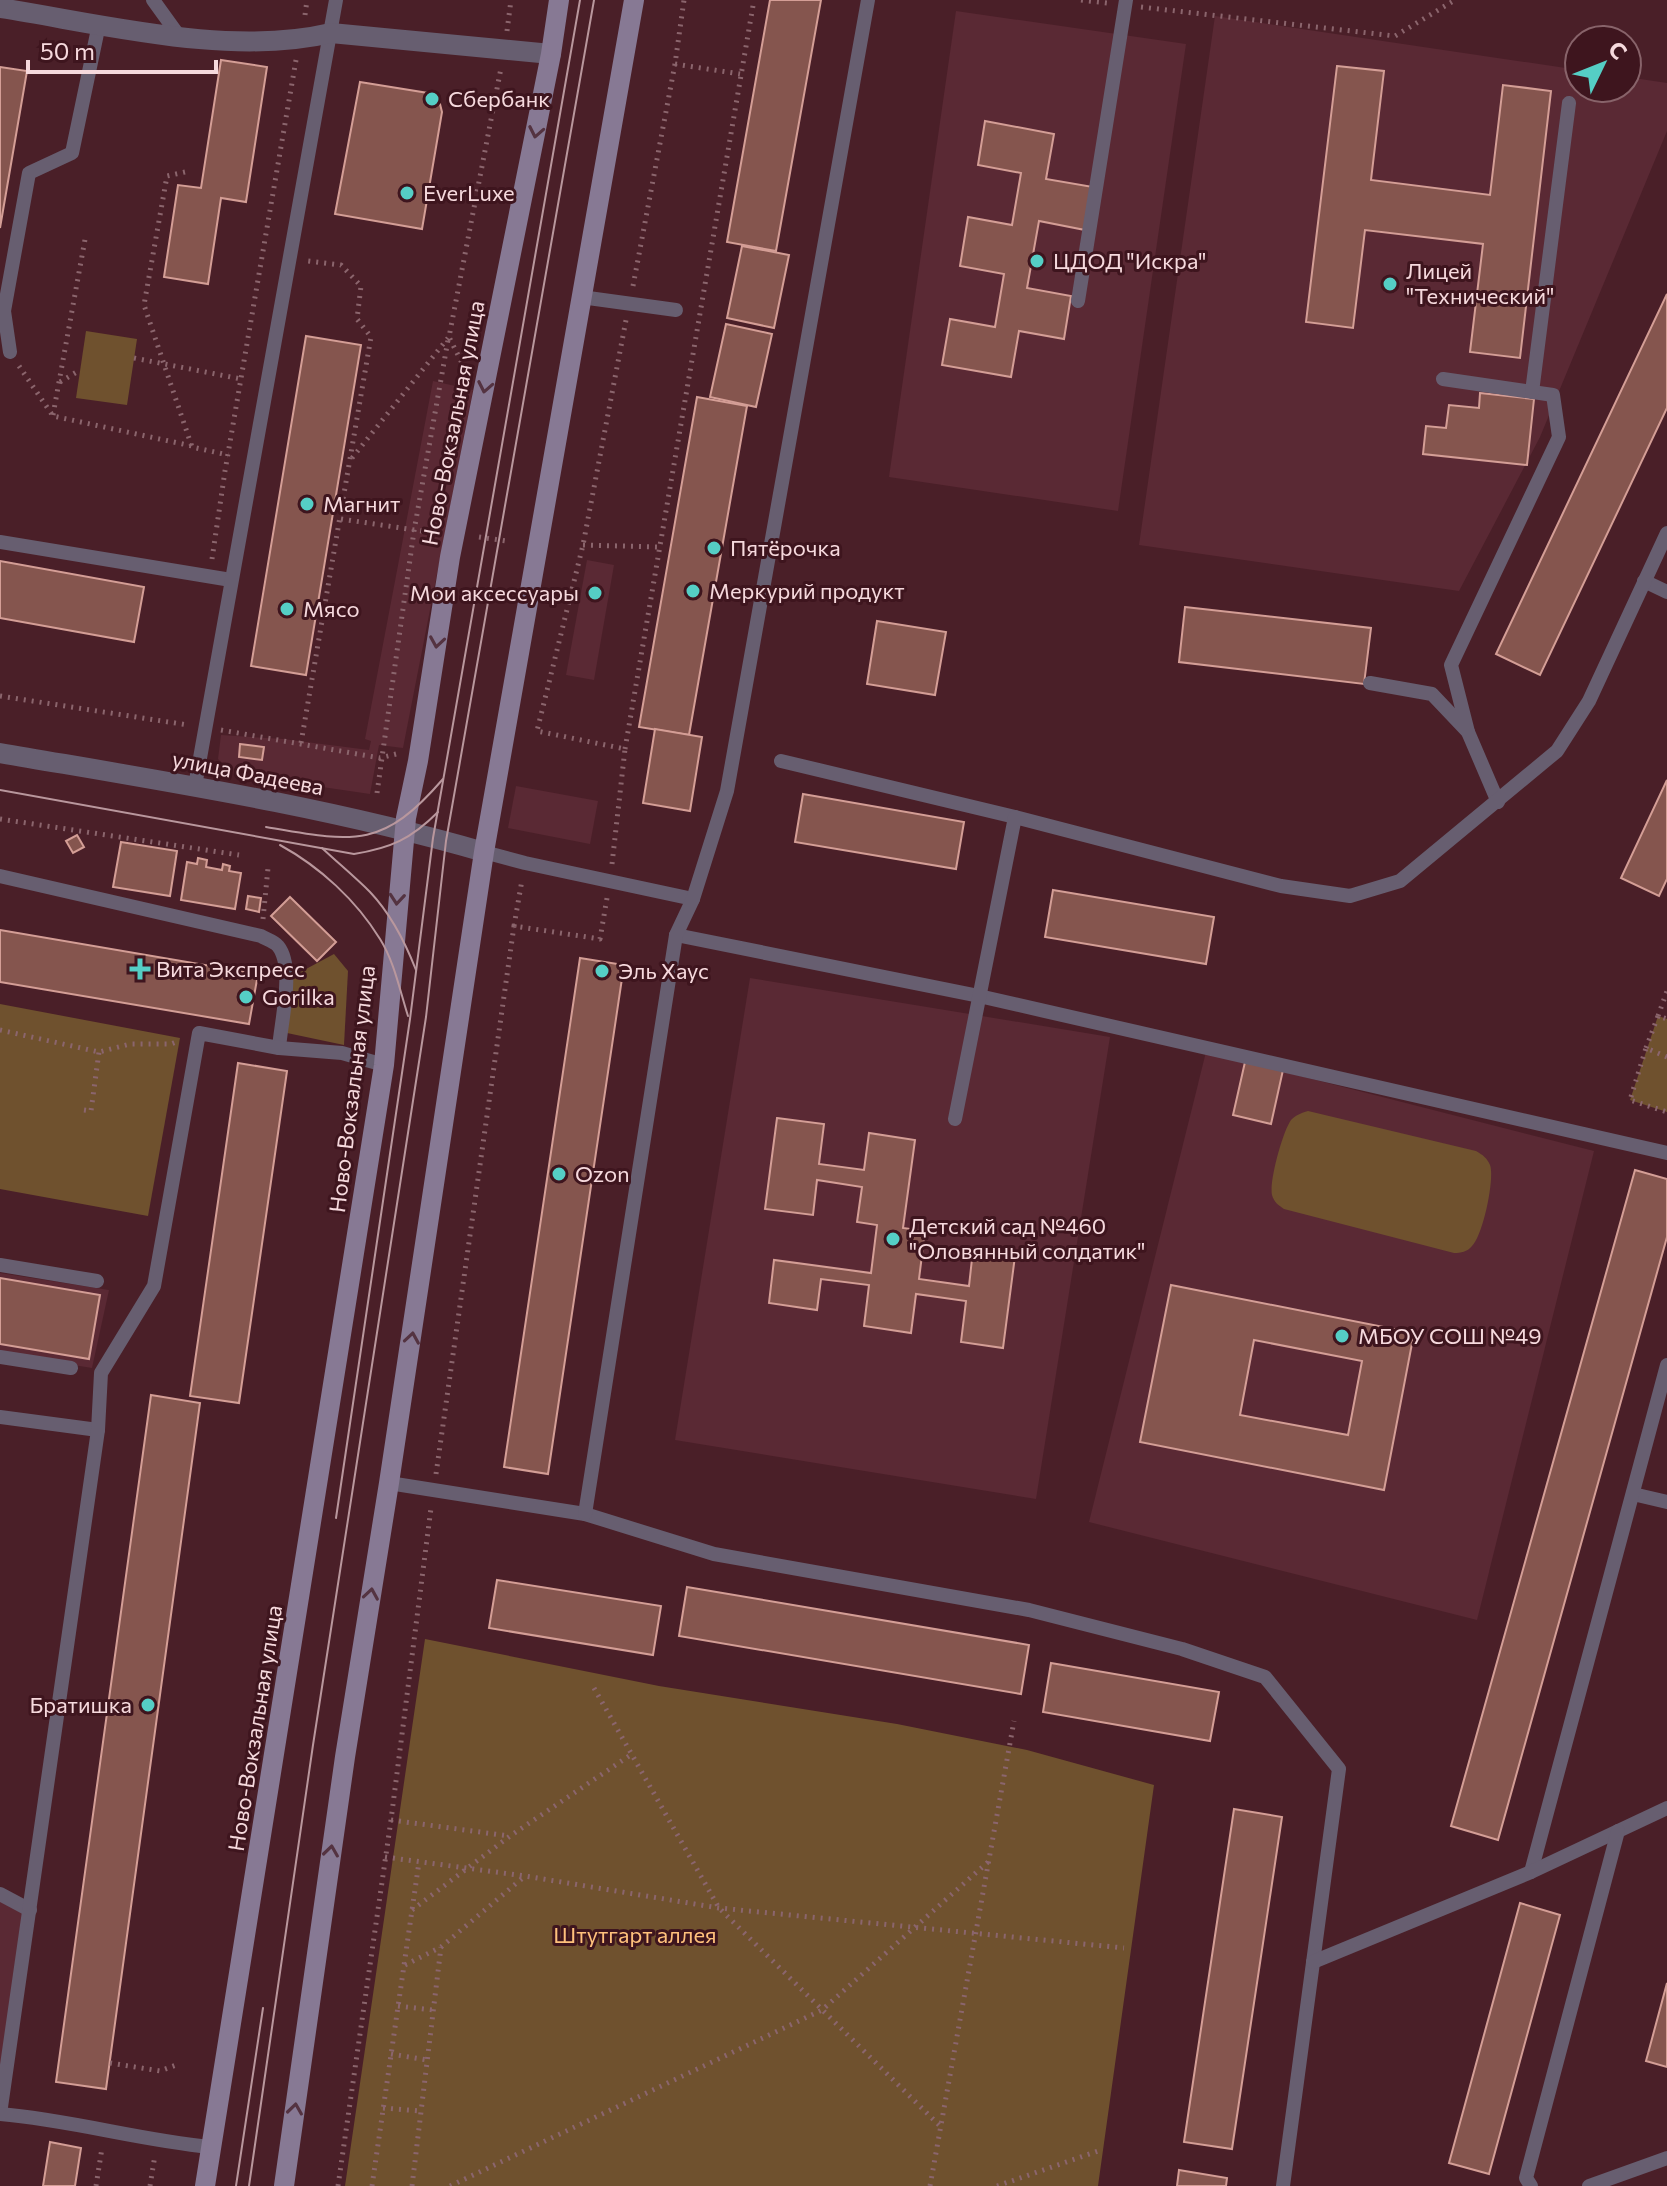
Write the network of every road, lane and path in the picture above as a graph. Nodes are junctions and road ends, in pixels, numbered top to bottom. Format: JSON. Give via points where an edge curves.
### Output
{"nodes":[{"id":1,"x":307,"y":0,"type":"edge"},
{"id":2,"x":336,"y":0,"type":"edge"},
{"id":3,"x":511,"y":0,"type":"edge"},
{"id":4,"x":559,"y":0,"type":"edge"},
{"id":5,"x":634,"y":0,"type":"edge"},
{"id":6,"x":684,"y":0,"type":"edge"},
{"id":7,"x":754,"y":0,"type":"edge"},
{"id":8,"x":868,"y":0,"type":"edge"},
{"id":9,"x":1081,"y":0,"type":"edge"},
{"id":10,"x":1455,"y":0,"type":"edge"},
{"id":11,"x":156,"y":2,"type":"edge"},
{"id":12,"x":1126,"y":3,"type":"edge"},
{"id":13,"x":0,"y":8,"type":"edge"},
{"id":14,"x":99,"y":24,"type":"junction"},
{"id":15,"x":331,"y":33,"type":"junction"},
{"id":16,"x":179,"y":36,"type":"junction"},
{"id":17,"x":300,"y":41,"type":"junction"},
{"id":18,"x":505,"y":48,"type":"junction"},
{"id":19,"x":551,"y":54,"type":"junction"},
{"id":20,"x":675,"y":64,"type":"junction"},
{"id":21,"x":740,"y":74,"type":"junction"},
{"id":22,"x":1569,"y":104,"type":"edge"},
{"id":23,"x":185,"y":172,"type":"dead end"},
{"id":24,"x":86,"y":234,"type":"dead end"},
{"id":25,"x":292,"y":258,"type":"junction"},
{"id":26,"x":581,"y":297,"type":"junction"},
{"id":27,"x":1078,"y":301,"type":"dead end"},
{"id":28,"x":629,"y":303,"type":"junction"},
{"id":29,"x":676,"y":310,"type":"dead end"},
{"id":30,"x":449,"y":337,"type":"junction"},
{"id":31,"x":10,"y":352,"type":"joint"},
{"id":32,"x":134,"y":358,"type":"dead end"},
{"id":33,"x":164,"y":364,"type":"junction"},
{"id":34,"x":80,"y":370,"type":"dead end"},
{"id":35,"x":468,"y":375,"type":"dead end"},
{"id":36,"x":241,"y":379,"type":"junction"},
{"id":37,"x":1443,"y":379,"type":"dead end"},
{"id":38,"x":59,"y":382,"type":"junction"},
{"id":39,"x":1532,"y":392,"type":"junction"},
{"id":40,"x":53,"y":416,"type":"junction"},
{"id":41,"x":192,"y":447,"type":"junction"},
{"id":42,"x":228,"y":455,"type":"junction"},
{"id":43,"x":351,"y":459,"type":"junction"},
{"id":44,"x":341,"y":519,"type":"junction"},
{"id":45,"x":414,"y":531,"type":"junction"},
{"id":46,"x":1667,"y":533,"type":"edge"},
{"id":47,"x":438,"y":534,"type":"dead end"},
{"id":48,"x":479,"y":537,"type":"dead end"},
{"id":49,"x":506,"y":541,"type":"dead end"},
{"id":50,"x":0,"y":542,"type":"edge"},
{"id":51,"x":583,"y":545,"type":"junction"},
{"id":52,"x":659,"y":547,"type":"junction"},
{"id":53,"x":209,"y":577,"type":"junction"},
{"id":54,"x":231,"y":580,"type":"junction"},
{"id":55,"x":1644,"y":581,"type":"junction"},
{"id":56,"x":1667,"y":592,"type":"edge"},
{"id":57,"x":1370,"y":683,"type":"dead end"},
{"id":58,"x":0,"y":696,"type":"edge"},
{"id":59,"x":190,"y":710,"type":"dead end"},
{"id":60,"x":188,"y":725,"type":"junction"},
{"id":61,"x":207,"y":728,"type":"junction"},
{"id":62,"x":1468,"y":732,"type":"junction"},
{"id":63,"x":301,"y":743,"type":"junction"},
{"id":64,"x":625,"y":749,"type":"junction"},
{"id":65,"x":0,"y":753,"type":"edge"},
{"id":66,"x":401,"y":753,"type":"dead end"},
{"id":67,"x":380,"y":758,"type":"junction"},
{"id":68,"x":781,"y":761,"type":"dead end"},
{"id":69,"x":195,"y":786,"type":"junction"},
{"id":70,"x":377,"y":793,"type":"dead end"},
{"id":71,"x":1498,"y":802,"type":"junction"},
{"id":72,"x":1015,"y":817,"type":"junction"},
{"id":73,"x":0,"y":819,"type":"edge"},
{"id":74,"x":404,"y":828,"type":"junction"},
{"id":75,"x":484,"y":852,"type":"junction"},
{"id":76,"x":239,"y":855,"type":"dead end"},
{"id":77,"x":268,"y":868,"type":"dead end"},
{"id":78,"x":0,"y":876,"type":"edge"},
{"id":79,"x":609,"y":881,"type":"junction"},
{"id":80,"x":693,"y":899,"type":"junction"},
{"id":81,"x":676,"y":935,"type":"junction"},
{"id":82,"x":261,"y":936,"type":"junction"},
{"id":83,"x":1667,"y":991,"type":"edge"},
{"id":84,"x":979,"y":996,"type":"junction"},
{"id":85,"x":1658,"y":1016,"type":"junction"},
{"id":86,"x":1667,"y":1019,"type":"edge"},
{"id":87,"x":0,"y":1030,"type":"edge"},
{"id":88,"x":199,"y":1033,"type":"junction"},
{"id":89,"x":279,"y":1048,"type":"junction"},
{"id":90,"x":1646,"y":1048,"type":"junction"},
{"id":91,"x":99,"y":1052,"type":"junction"},
{"id":92,"x":1667,"y":1057,"type":"edge"},
{"id":93,"x":384,"y":1065,"type":"junction"},
{"id":94,"x":84,"y":1110,"type":"dead end"},
{"id":95,"x":1667,"y":1112,"type":"edge"},
{"id":96,"x":955,"y":1119,"type":"dead end"},
{"id":97,"x":1667,"y":1153,"type":"edge"},
{"id":98,"x":0,"y":1265,"type":"edge"},
{"id":99,"x":97,"y":1281,"type":"dead end"},
{"id":100,"x":0,"y":1357,"type":"edge"},
{"id":101,"x":1667,"y":1365,"type":"edge"},
{"id":102,"x":71,"y":1368,"type":"dead end"},
{"id":103,"x":0,"y":1417,"type":"edge"},
{"id":104,"x":98,"y":1430,"type":"junction"},
{"id":105,"x":389,"y":1483,"type":"junction"},
{"id":106,"x":433,"y":1491,"type":"junction"},
{"id":107,"x":1633,"y":1494,"type":"junction"},
{"id":108,"x":1667,"y":1502,"type":"edge"},
{"id":109,"x":585,"y":1514,"type":"junction"},
{"id":110,"x":594,"y":1688,"type":"dead end"},
{"id":111,"x":1014,"y":1721,"type":"dead end"},
{"id":112,"x":632,"y":1754,"type":"junction"},
{"id":113,"x":1667,"y":1808,"type":"edge"},
{"id":114,"x":391,"y":1820,"type":"junction"},
{"id":115,"x":1618,"y":1831,"type":"junction"},
{"id":116,"x":510,"y":1836,"type":"junction"},
{"id":117,"x":385,"y":1857,"type":"junction"},
{"id":118,"x":419,"y":1862,"type":"junction"},
{"id":119,"x":988,"y":1862,"type":"junction"},
{"id":120,"x":467,"y":1868,"type":"junction"},
{"id":121,"x":1531,"y":1872,"type":"junction"},
{"id":122,"x":525,"y":1876,"type":"junction"},
{"id":123,"x":0,"y":1894,"type":"edge"},
{"id":124,"x":719,"y":1908,"type":"junction"},
{"id":125,"x":30,"y":1910,"type":"junction"},
{"id":126,"x":412,"y":1910,"type":"junction"},
{"id":127,"x":915,"y":1927,"type":"junction"},
{"id":128,"x":976,"y":1933,"type":"junction"},
{"id":129,"x":441,"y":1947,"type":"junction"},
{"id":130,"x":1124,"y":1948,"type":"dead end"},
{"id":131,"x":1313,"y":1962,"type":"junction"},
{"id":132,"x":404,"y":1965,"type":"junction"},
{"id":133,"x":398,"y":2006,"type":"junction"},
{"id":134,"x":433,"y":2010,"type":"junction"},
{"id":135,"x":822,"y":2010,"type":"junction"},
{"id":136,"x":391,"y":2054,"type":"junction"},
{"id":137,"x":427,"y":2060,"type":"junction"},
{"id":138,"x":110,"y":2063,"type":"dead end"},
{"id":139,"x":179,"y":2064,"type":"dead end"},
{"id":140,"x":383,"y":2108,"type":"junction"},
{"id":141,"x":421,"y":2111,"type":"junction"},
{"id":142,"x":0,"y":2114,"type":"edge"},
{"id":143,"x":941,"y":2127,"type":"junction"},
{"id":144,"x":105,"y":2131,"type":"junction"},
{"id":145,"x":157,"y":2141,"type":"junction"},
{"id":146,"x":210,"y":2147,"type":"junction"},
{"id":147,"x":1101,"y":2150,"type":"dead end"},
{"id":148,"x":1667,"y":2158,"type":"edge"},
{"id":149,"x":96,"y":2186,"type":"edge"},
{"id":150,"x":150,"y":2186,"type":"edge"},
{"id":151,"x":205,"y":2186,"type":"edge"},
{"id":152,"x":284,"y":2186,"type":"edge"},
{"id":153,"x":338,"y":2186,"type":"edge"},
{"id":154,"x":372,"y":2186,"type":"edge"},
{"id":155,"x":412,"y":2186,"type":"edge"},
{"id":156,"x":450,"y":2186,"type":"edge"},
{"id":157,"x":930,"y":2186,"type":"edge"},
{"id":158,"x":997,"y":2186,"type":"edge"},
{"id":159,"x":1283,"y":2186,"type":"edge"},
{"id":160,"x":1531,"y":2186,"type":"edge"},
{"id":161,"x":1589,"y":2186,"type":"edge"}],
"edges":[{"from":1,"to":17,"type":"path"},
{"from":2,"to":15,"type":"lane"},
{"from":3,"to":18,"type":"path"},
{"from":4,"to":19,"type":"main road","name":"Ново-Вокзальная улица"},
{"from":5,"to":26,"type":"main road"},
{"from":6,"to":20,"type":"path"},
{"from":7,"to":21,"type":"path"},
{"from":8,"to":80,"type":"lane","via":[[727,791]]},
{"from":9,"to":12,"type":"path"},
{"from":10,"to":12,"type":"path","via":[[1395,36]]},
{"from":11,"to":16,"type":"lane"},
{"from":12,"to":27,"type":"lane"},
{"from":13,"to":14,"type":"street"},
{"from":14,"to":16,"type":"street"},
{"from":14,"to":31,"type":"lane","via":[[72,153],[29,173],[4,311]]},
{"from":15,"to":17,"type":"street"},
{"from":15,"to":18,"type":"street"},
{"from":15,"to":25,"type":"lane"},
{"from":16,"to":17,"type":"street"},
{"from":17,"to":36,"type":"path"},
{"from":18,"to":19,"type":"street"},
{"from":18,"to":30,"type":"path"},
{"from":19,"to":74,"type":"main road","name":"Ново-Вокзальная улица","one_way":true,"via":[[450,557]]},
{"from":20,"to":21,"type":"path"},
{"from":20,"to":28,"type":"path"},
{"from":21,"to":52,"type":"path"},
{"from":22,"to":39,"type":"lane"},
{"from":23,"to":33,"type":"path","via":[[167,176],[144,305]]},
{"from":24,"to":38,"type":"path"},
{"from":25,"to":43,"type":"path","via":[[341,265],[361,286],[357,319],[371,337]]},
{"from":25,"to":54,"type":"lane"},
{"from":26,"to":28,"type":"lane"},
{"from":26,"to":75,"type":"main road"},
{"from":28,"to":29,"type":"lane"},
{"from":28,"to":51,"type":"path"},
{"from":30,"to":35,"type":"path"},
{"from":30,"to":43,"type":"path"},
{"from":30,"to":45,"type":"path"},
{"from":31,"to":40,"type":"path"},
{"from":32,"to":33,"type":"path"},
{"from":33,"to":36,"type":"path"},
{"from":33,"to":41,"type":"path"},
{"from":34,"to":38,"type":"path"},
{"from":36,"to":42,"type":"path"},
{"from":37,"to":39,"type":"lane"},
{"from":38,"to":40,"type":"path"},
{"from":39,"to":62,"type":"lane","via":[[1553,395],[1559,437],[1451,665]]},
{"from":40,"to":41,"type":"path"},
{"from":41,"to":42,"type":"path"},
{"from":42,"to":53,"type":"path"},
{"from":43,"to":44,"type":"path"},
{"from":44,"to":45,"type":"path"},
{"from":44,"to":63,"type":"path"},
{"from":45,"to":47,"type":"path"},
{"from":45,"to":67,"type":"path"},
{"from":46,"to":55,"type":"lane"},
{"from":48,"to":49,"type":"path"},
{"from":50,"to":53,"type":"lane"},
{"from":51,"to":52,"type":"path"},
{"from":51,"to":64,"type":"path","via":[[537,731]]},
{"from":52,"to":64,"type":"path"},
{"from":53,"to":54,"type":"lane"},
{"from":54,"to":61,"type":"lane"},
{"from":55,"to":56,"type":"lane"},
{"from":55,"to":71,"type":"lane","via":[[1589,701],[1557,751]]},
{"from":57,"to":62,"type":"lane","via":[[1432,694]]},
{"from":58,"to":60,"type":"path"},
{"from":59,"to":60,"type":"path"},
{"from":60,"to":61,"type":"path"},
{"from":61,"to":63,"type":"path"},
{"from":61,"to":69,"type":"lane"},
{"from":62,"to":71,"type":"lane"},
{"from":63,"to":67,"type":"path"},
{"from":64,"to":79,"type":"path"},
{"from":65,"to":69,"type":"street","name":"улица Фадеева"},
{"from":66,"to":67,"type":"path"},
{"from":67,"to":70,"type":"path"},
{"from":68,"to":72,"type":"lane"},
{"from":69,"to":74,"type":"street","name":"улица Фадеева"},
{"from":71,"to":72,"type":"lane","via":[[1400,881],[1350,896],[1281,886]]},
{"from":72,"to":84,"type":"lane"},
{"from":73,"to":76,"type":"path"},
{"from":74,"to":75,"type":"street","name":"улица Фадеева"},
{"from":74,"to":93,"type":"main road","name":"Ново-Вокзальная улица","one_way":true},
{"from":75,"to":79,"type":"lane"},
{"from":105,"to":75,"type":"main road","one_way":true},
{"from":77,"to":82,"type":"path"},
{"from":78,"to":82,"type":"lane"},
{"from":79,"to":80,"type":"lane"},
{"from":79,"to":106,"type":"path","via":[[600,939],[514,926]]},
{"from":80,"to":81,"type":"lane"},
{"from":81,"to":84,"type":"lane"},
{"from":81,"to":109,"type":"lane"},
{"from":82,"to":89,"type":"lane","via":[[277,944],[287,972]]},
{"from":83,"to":85,"type":"path"},
{"from":84,"to":96,"type":"lane"},
{"from":84,"to":97,"type":"lane"},
{"from":85,"to":86,"type":"path"},
{"from":85,"to":90,"type":"path"},
{"from":87,"to":91,"type":"path"},
{"from":88,"to":89,"type":"lane"},
{"from":88,"to":91,"type":"path","via":[[171,1044],[130,1044]]},
{"from":88,"to":104,"type":"lane","via":[[154,1286],[101,1373]]},
{"from":89,"to":93,"type":"lane","via":[[342,1053]]},
{"from":90,"to":92,"type":"path"},
{"from":90,"to":95,"type":"path","via":[[1630,1100]]},
{"from":91,"to":94,"type":"path","via":[[91,1111]]},
{"from":93,"to":146,"type":"main road","name":"Ново-Вокзальная улица"},
{"from":98,"to":99,"type":"lane"},
{"from":100,"to":102,"type":"lane"},
{"from":101,"to":107,"type":"lane"},
{"from":103,"to":104,"type":"lane"},
{"from":104,"to":125,"type":"lane"},
{"from":105,"to":106,"type":"lane"},
{"from":152,"to":105,"type":"main road","one_way":true},
{"from":106,"to":109,"type":"lane"},
{"from":106,"to":114,"type":"path"},
{"from":107,"to":108,"type":"lane"},
{"from":107,"to":121,"type":"lane"},
{"from":109,"to":131,"type":"lane","via":[[714,1554],[1029,1610],[1182,1649],[1265,1677],[1339,1769]]},
{"from":110,"to":112,"type":"path"},
{"from":111,"to":119,"type":"path"},
{"from":112,"to":116,"type":"path"},
{"from":112,"to":124,"type":"path"},
{"from":113,"to":115,"type":"lane"},
{"from":114,"to":116,"type":"path"},
{"from":114,"to":117,"type":"path"},
{"from":115,"to":121,"type":"lane"},
{"from":115,"to":160,"type":"lane","via":[[1526,2178]]},
{"from":116,"to":120,"type":"path"},
{"from":117,"to":118,"type":"path"},
{"from":117,"to":153,"type":"path"},
{"from":118,"to":120,"type":"path"},
{"from":118,"to":126,"type":"path"},
{"from":119,"to":127,"type":"path"},
{"from":119,"to":128,"type":"path"},
{"from":120,"to":122,"type":"path"},
{"from":120,"to":126,"type":"path"},
{"from":121,"to":131,"type":"lane"},
{"from":122,"to":124,"type":"path"},
{"from":122,"to":129,"type":"path"},
{"from":123,"to":125,"type":"lane"},
{"from":124,"to":127,"type":"path"},
{"from":124,"to":135,"type":"path"},
{"from":125,"to":142,"type":"lane"},
{"from":126,"to":132,"type":"path"},
{"from":127,"to":128,"type":"path"},
{"from":127,"to":135,"type":"path"},
{"from":128,"to":130,"type":"path"},
{"from":128,"to":143,"type":"path"},
{"from":129,"to":132,"type":"path"},
{"from":129,"to":134,"type":"path"},
{"from":131,"to":159,"type":"lane"},
{"from":132,"to":133,"type":"path"},
{"from":133,"to":134,"type":"path"},
{"from":133,"to":136,"type":"path"},
{"from":134,"to":137,"type":"path"},
{"from":135,"to":143,"type":"path"},
{"from":135,"to":156,"type":"path"},
{"from":136,"to":137,"type":"path"},
{"from":136,"to":140,"type":"path"},
{"from":137,"to":141,"type":"path"},
{"from":138,"to":139,"type":"path","via":[[160,2071]]},
{"from":140,"to":141,"type":"path"},
{"from":140,"to":154,"type":"path"},
{"from":141,"to":155,"type":"path"},
{"from":142,"to":144,"type":"lane"},
{"from":143,"to":157,"type":"path"},
{"from":144,"to":145,"type":"lane"},
{"from":144,"to":149,"type":"path"},
{"from":145,"to":146,"type":"lane"},
{"from":145,"to":150,"type":"path"},
{"from":146,"to":151,"type":"main road","name":"Ново-Вокзальная улица"},
{"from":147,"to":158,"type":"path"},
{"from":148,"to":161,"type":"lane"}]}
